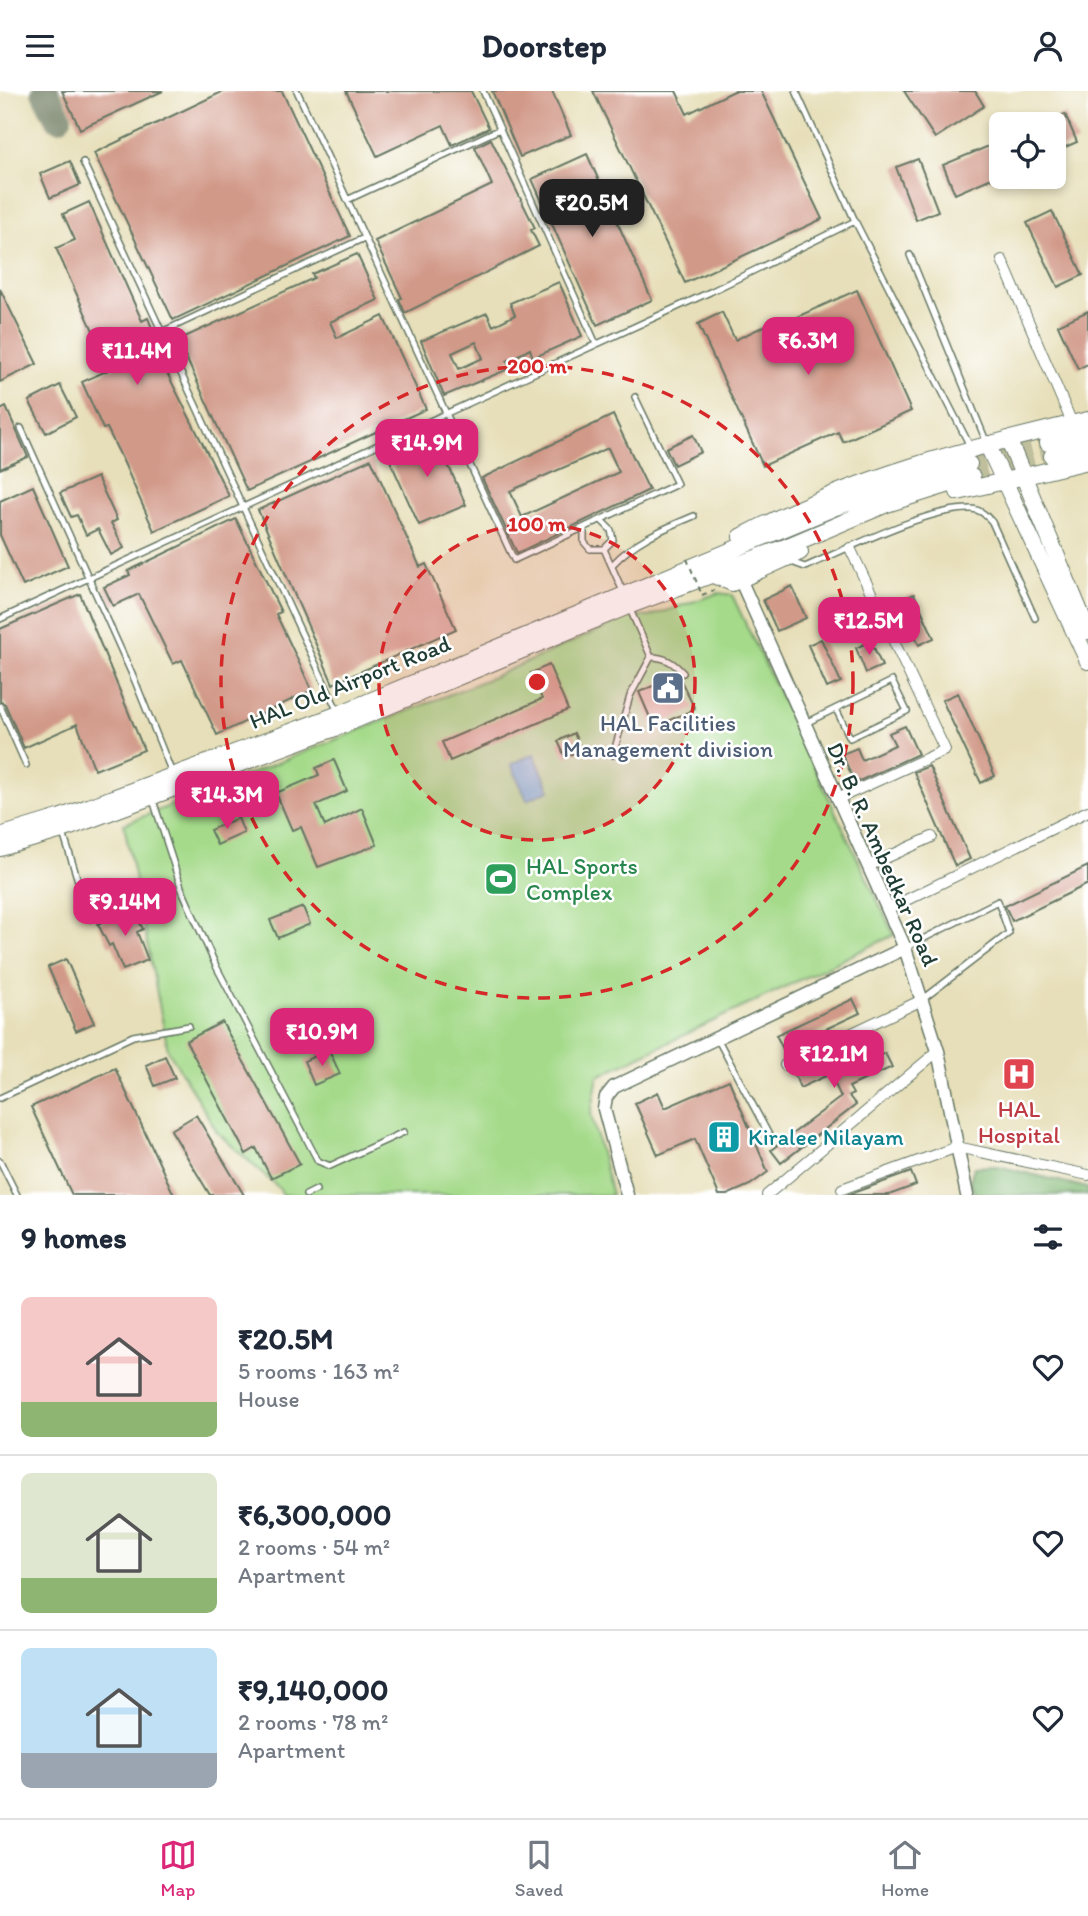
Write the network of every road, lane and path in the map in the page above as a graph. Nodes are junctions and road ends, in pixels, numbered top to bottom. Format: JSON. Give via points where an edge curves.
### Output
{"nodes":[{"id":1,"x":297,"y":91,"type":"edge"},
{"id":2,"x":483,"y":91,"type":"edge"},
{"id":3,"x":796,"y":91,"type":"edge"},
{"id":4,"x":498,"y":130,"type":"junction"},
{"id":5,"x":83,"y":162,"type":"dead end"},
{"id":6,"x":346,"y":200,"type":"junction"},
{"id":7,"x":855,"y":221,"type":"junction"},
{"id":8,"x":363,"y":238,"type":"junction"},
{"id":9,"x":910,"y":255,"type":"dead end"},
{"id":10,"x":1002,"y":260,"type":"dead end"},
{"id":11,"x":162,"y":332,"type":"junction"},
{"id":12,"x":596,"y":344,"type":"junction"},
{"id":13,"x":635,"y":397,"type":"dead end"},
{"id":14,"x":446,"y":412,"type":"junction"},
{"id":15,"x":1080,"y":421,"type":"edge"},
{"id":16,"x":21,"y":428,"type":"dead end"},
{"id":17,"x":1088,"y":433,"type":"edge"},
{"id":18,"x":1008,"y":439,"type":"junction"},
{"id":19,"x":987,"y":444,"type":"junction"},
{"id":20,"x":1088,"y":447,"type":"edge"},
{"id":21,"x":1088,"y":461,"type":"edge"},
{"id":22,"x":971,"y":463,"type":"junction"},
{"id":23,"x":1021,"y":477,"type":"junction"},
{"id":24,"x":1004,"y":482,"type":"junction"},
{"id":25,"x":242,"y":506,"type":"junction"},
{"id":26,"x":694,"y":516,"type":"dead end"},
{"id":27,"x":601,"y":520,"type":"junction"},
{"id":28,"x":584,"y":529,"type":"junction"},
{"id":29,"x":850,"y":548,"type":"junction"},
{"id":30,"x":604,"y":549,"type":"junction"},
{"id":31,"x":789,"y":557,"type":"junction"},
{"id":32,"x":687,"y":559,"type":"dead end"},
{"id":33,"x":612,"y":565,"type":"junction"},
{"id":34,"x":715,"y":574,"type":"junction"},
{"id":35,"x":740,"y":579,"type":"junction"},
{"id":36,"x":88,"y":580,"type":"junction"},
{"id":37,"x":626,"y":600,"type":"junction"},
{"id":38,"x":1035,"y":618,"type":"dead end"},
{"id":39,"x":0,"y":619,"type":"edge"},
{"id":40,"x":1088,"y":631,"type":"edge"},
{"id":41,"x":651,"y":657,"type":"junction"},
{"id":42,"x":1088,"y":661,"type":"edge"},
{"id":43,"x":683,"y":673,"type":"dead end"},
{"id":44,"x":0,"y":706,"type":"edge"},
{"id":45,"x":835,"y":709,"type":"junction"},
{"id":46,"x":338,"y":714,"type":"junction"},
{"id":47,"x":803,"y":725,"type":"junction"},
{"id":48,"x":613,"y":755,"type":"dead end"},
{"id":49,"x":26,"y":765,"type":"dead end"},
{"id":50,"x":174,"y":776,"type":"junction"},
{"id":51,"x":152,"y":797,"type":"junction"},
{"id":52,"x":837,"y":799,"type":"junction"},
{"id":53,"x":1088,"y":811,"type":"edge"},
{"id":54,"x":62,"y":830,"type":"junction"},
{"id":55,"x":0,"y":836,"type":"edge"},
{"id":56,"x":932,"y":837,"type":"dead end"},
{"id":57,"x":0,"y":848,"type":"edge"},
{"id":58,"x":868,"y":866,"type":"junction"},
{"id":59,"x":888,"y":909,"type":"junction"},
{"id":60,"x":90,"y":919,"type":"dead end"},
{"id":61,"x":905,"y":949,"type":"junction"},
{"id":62,"x":922,"y":1000,"type":"junction"},
{"id":63,"x":189,"y":1026,"type":"dead end"},
{"id":64,"x":717,"y":1038,"type":"junction"},
{"id":65,"x":938,"y":1051,"type":"junction"},
{"id":66,"x":785,"y":1065,"type":"dead end"},
{"id":67,"x":0,"y":1098,"type":"edge"},
{"id":68,"x":404,"y":1132,"type":"dead end"},
{"id":69,"x":770,"y":1137,"type":"dead end"},
{"id":70,"x":957,"y":1147,"type":"junction"},
{"id":71,"x":0,"y":1161,"type":"edge"},
{"id":72,"x":1088,"y":1175,"type":"edge"},
{"id":73,"x":842,"y":1189,"type":"dead end"},
{"id":74,"x":316,"y":1190,"type":"dead end"},
{"id":75,"x":17,"y":1195,"type":"edge"},
{"id":76,"x":306,"y":1195,"type":"edge"},
{"id":77,"x":627,"y":1195,"type":"edge"},
{"id":78,"x":767,"y":1195,"type":"edge"},
{"id":79,"x":967,"y":1195,"type":"edge"}],
"edges":[{"from":1,"to":6,"type":"lane"},
{"from":2,"to":4,"type":"lane"},
{"from":3,"to":7,"type":"lane"},
{"from":4,"to":6,"type":"lane"},
{"from":4,"to":12,"type":"lane"},
{"from":5,"to":11,"type":"lane"},
{"from":6,"to":8,"type":"lane"},
{"from":7,"to":12,"type":"lane"},
{"from":7,"to":22,"type":"lane"},
{"from":8,"to":11,"type":"lane"},
{"from":8,"to":14,"type":"lane"},
{"from":9,"to":19,"type":"lane"},
{"from":10,"to":15,"type":"street"},
{"from":11,"to":25,"type":"lane"},
{"from":12,"to":14,"type":"lane"},
{"from":13,"to":27,"type":"lane","via":[[677,484]]},
{"from":14,"to":25,"type":"lane"},
{"from":14,"to":28,"type":"lane","via":[[514,560]]},
{"from":15,"to":18,"type":"main road"},
{"from":16,"to":36,"type":"lane"},
{"from":17,"to":20,"type":"main road","via":[[1050,450]]},
{"from":18,"to":19,"type":"main road"},
{"from":18,"to":23,"type":"main road"},
{"from":19,"to":22,"type":"main road"},
{"from":19,"to":24,"type":"main road"},
{"from":21,"to":23,"type":"main road"},
{"from":22,"to":34,"type":"main road","name":"HAL Old Airport Road","via":[[887,504]]},
{"from":22,"to":34,"type":"main road","via":[[879,477],[780,516],[721,548]]},
{"from":23,"to":24,"type":"main road"},
{"from":23,"to":40,"type":"main road"},
{"from":24,"to":31,"type":"main road","via":[[911,506]]},
{"from":24,"to":42,"type":"main road"},
{"from":25,"to":36,"type":"lane"},
{"from":25,"to":46,"type":"lane"},
{"from":26,"to":33,"type":"lane","via":[[626,549]]},
{"from":27,"to":28,"type":"lane"},
{"from":27,"to":30,"type":"lane","via":[[613,540]]},
{"from":28,"to":30,"type":"lane","via":[[584,542],[590,549]]},
{"from":29,"to":31,"type":"lane","via":[[805,567]]},
{"from":29,"to":38,"type":"lane","via":[[923,519],[971,508],[983,512],[992,522]]},
{"from":29,"to":52,"type":"street","via":[[946,750]]},
{"from":30,"to":33,"type":"lane"},
{"from":31,"to":35,"type":"main road"},
{"from":32,"to":34,"type":"path","bridge":true,"via":[[702,595]]},
{"from":33,"to":37,"type":"lane"},
{"from":34,"to":35,"type":"main road","via":[[732,583]]},
{"from":34,"to":37,"type":"main road","name":"HAL Old Airport Road"},
{"from":35,"to":47,"type":"street","name":"Dr. B. R. Ambedkar Road"},
{"from":36,"to":39,"type":"lane"},
{"from":36,"to":50,"type":"lane"},
{"from":37,"to":41,"type":"lane"},
{"from":37,"to":46,"type":"main road","name":"HAL Old Airport Road"},
{"from":37,"to":51,"type":"main road","name":"HAL Old Airport Road","via":[[342,725]]},
{"from":41,"to":43,"type":"lane","via":[[675,663]]},
{"from":41,"to":48,"type":"lane","via":[[630,696]]},
{"from":44,"to":49,"type":"lane"},
{"from":45,"to":45,"type":"lane","via":[[892,681],[907,711],[850,738]]},
{"from":45,"to":47,"type":"lane"},
{"from":46,"to":50,"type":"main road","name":"HAL Old Airport Road"},
{"from":47,"to":52,"type":"street","name":"Dr. B. R. Ambedkar Road"},
{"from":50,"to":55,"type":"main road","name":"HAL Old Airport Road"},
{"from":51,"to":54,"type":"main road","name":"HAL Old Airport Road"},
{"from":51,"to":68,"type":"lane","via":[[182,890],[216,966],[318,1161],[330,1166]]},
{"from":52,"to":58,"type":"street","name":"Dr. B. R. Ambedkar Road"},
{"from":53,"to":59,"type":"street"},
{"from":54,"to":57,"type":"main road","name":"HAL Old Airport Road"},
{"from":54,"to":60,"type":"lane"},
{"from":56,"to":58,"type":"street"},
{"from":58,"to":59,"type":"street","name":"Dr. B. R. Ambedkar Road"},
{"from":59,"to":61,"type":"street","name":"Dr. B. R. Ambedkar Road"},
{"from":61,"to":62,"type":"street","name":"Dr. B. R. Ambedkar Road"},
{"from":61,"to":62,"type":"lane","via":[[998,901],[1009,933]]},
{"from":61,"to":64,"type":"street"},
{"from":62,"to":65,"type":"street","name":"Dr. B. R. Ambedkar Road"},
{"from":62,"to":66,"type":"street"},
{"from":63,"to":67,"type":"lane","via":[[134,1036]]},
{"from":64,"to":69,"type":"lane"},
{"from":64,"to":77,"type":"street","via":[[614,1087],[606,1097],[604,1109]]},
{"from":65,"to":70,"type":"street","name":"Dr. B. R. Ambedkar Road"},
{"from":65,"to":78,"type":"street"},
{"from":70,"to":72,"type":"street"},
{"from":70,"to":73,"type":"street"},
{"from":70,"to":79,"type":"street","name":"Dr. B. R. Ambedkar Road"},
{"from":71,"to":75,"type":"lane"},
{"from":74,"to":76,"type":"lane"}]}
